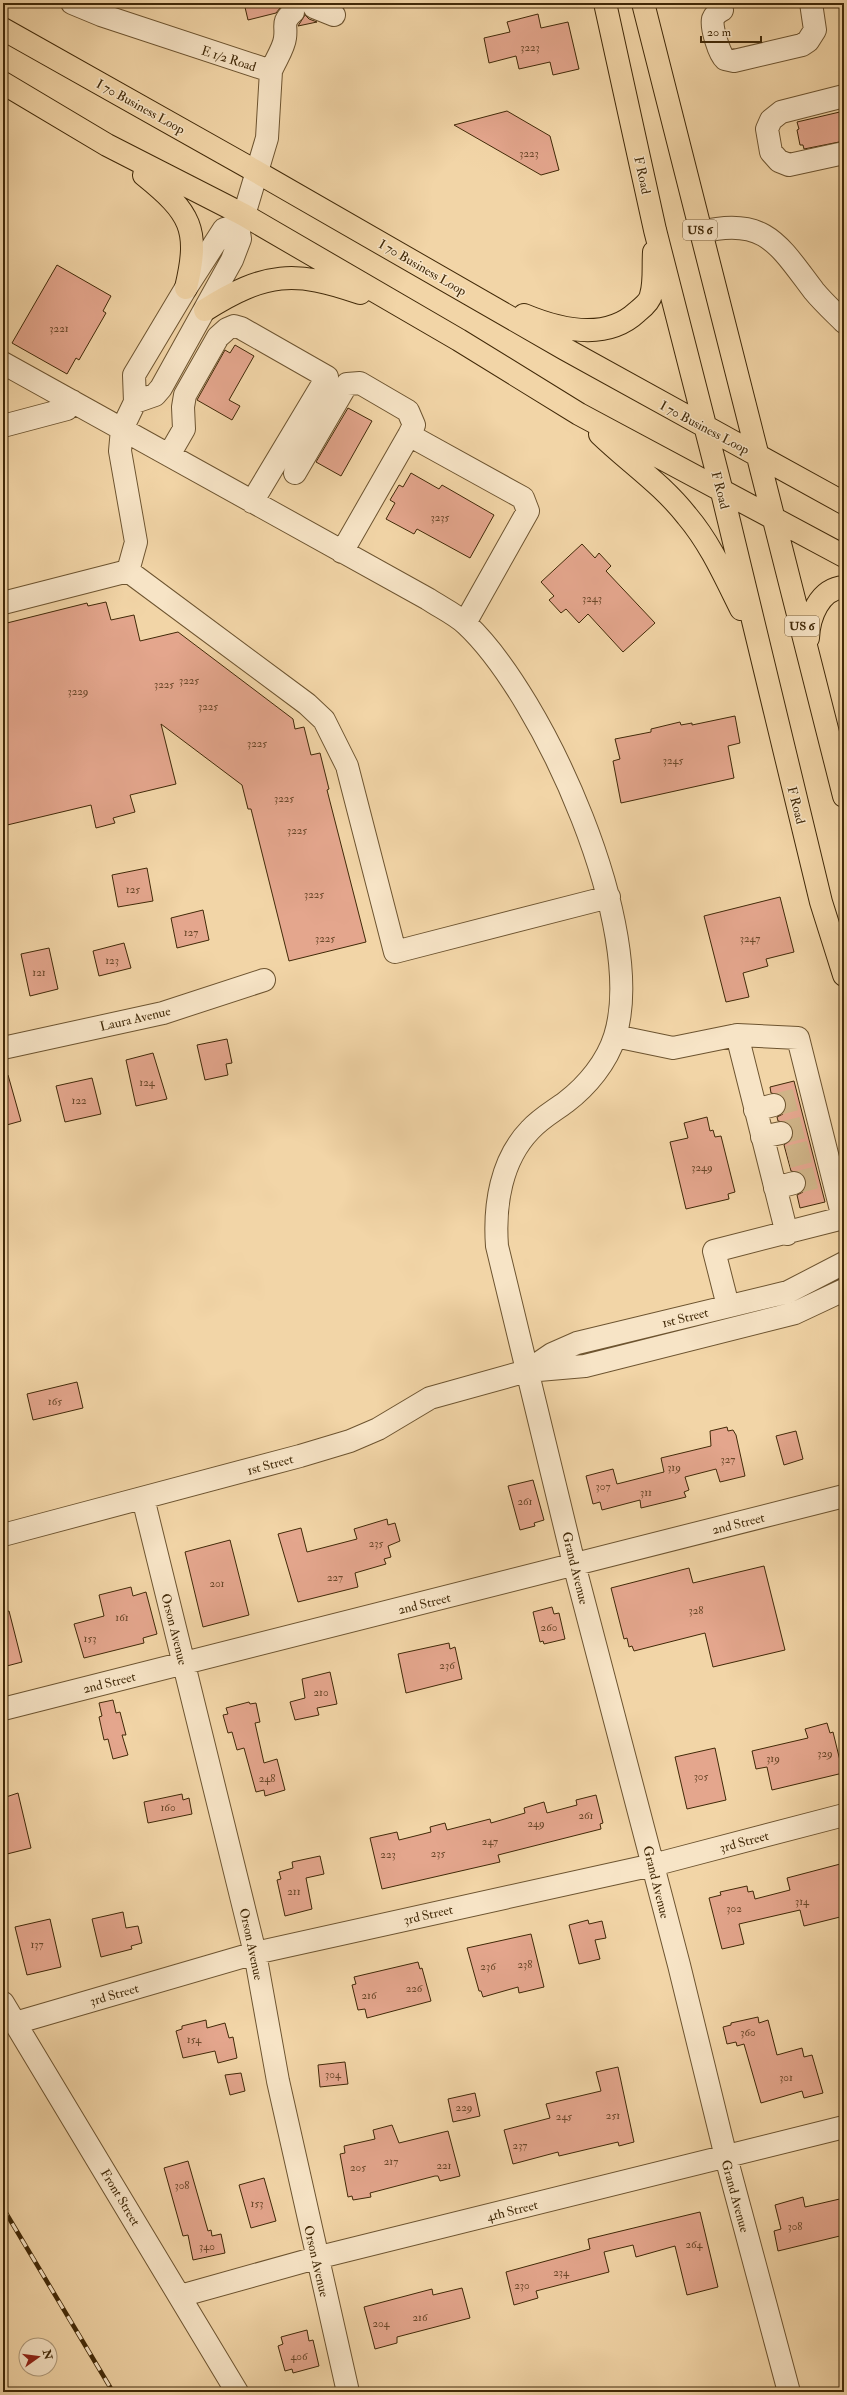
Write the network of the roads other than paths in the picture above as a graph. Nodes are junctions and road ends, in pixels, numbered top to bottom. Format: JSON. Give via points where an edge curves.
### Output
{"nodes":[{"id":1,"x":72,"y":3,"type":"edge"},
{"id":2,"x":605,"y":3,"type":"edge"},
{"id":3,"x":642,"y":3,"type":"edge"},
{"id":4,"x":811,"y":3,"type":"edge"},
{"id":5,"x":722,"y":10,"type":"dead end"},
{"id":6,"x":334,"y":15,"type":"dead end"},
{"id":7,"x":3,"y":29,"type":"edge"},
{"id":8,"x":271,"y":70,"type":"junction"},
{"id":9,"x":3,"y":83,"type":"edge"},
{"id":10,"x":844,"y":96,"type":"edge"},
{"id":11,"x":107,"y":145,"type":"junction"},
{"id":12,"x":844,"y":153,"type":"edge"},
{"id":13,"x":257,"y":172,"type":"junction"},
{"id":14,"x":241,"y":220,"type":"junction"},
{"id":15,"x":655,"y":230,"type":"junction"},
{"id":16,"x":701,"y":232,"type":"junction"},
{"id":17,"x":186,"y":288,"type":"junction"},
{"id":18,"x":462,"y":290,"type":"junction"},
{"id":19,"x":206,"y":310,"type":"junction"},
{"id":20,"x":407,"y":310,"type":"junction"},
{"id":21,"x":844,"y":322,"type":"edge"},
{"id":22,"x":3,"y":363,"type":"edge"},
{"id":23,"x":72,"y":401,"type":"junction"},
{"id":24,"x":135,"y":402,"type":"junction"},
{"id":25,"x":579,"y":414,"type":"junction"},
{"id":26,"x":3,"y":426,"type":"edge"},
{"id":27,"x":705,"y":428,"type":"junction"},
{"id":28,"x":122,"y":429,"type":"junction"},
{"id":29,"x":409,"y":435,"type":"junction"},
{"id":30,"x":170,"y":455,"type":"junction"},
{"id":31,"x":759,"y":456,"type":"junction"},
{"id":32,"x":295,"y":473,"type":"dead end"},
{"id":33,"x":721,"y":488,"type":"junction"},
{"id":34,"x":252,"y":502,"type":"junction"},
{"id":35,"x":844,"y":503,"type":"edge"},
{"id":36,"x":774,"y":517,"type":"junction"},
{"id":37,"x":342,"y":552,"type":"junction"},
{"id":38,"x":844,"y":556,"type":"edge"},
{"id":39,"x":128,"y":571,"type":"junction"},
{"id":40,"x":844,"y":587,"type":"edge"},
{"id":41,"x":3,"y":603,"type":"edge"},
{"id":42,"x":465,"y":623,"type":"junction"},
{"id":43,"x":808,"y":648,"type":"junction"},
{"id":44,"x":760,"y":653,"type":"junction"},
{"id":45,"x":844,"y":796,"type":"edge"},
{"id":46,"x":609,"y":897,"type":"junction"},
{"id":47,"x":844,"y":975,"type":"edge"},
{"id":48,"x":264,"y":980,"type":"dead end"},
{"id":49,"x":737,"y":1035,"type":"junction"},
{"id":50,"x":615,"y":1036,"type":"junction"},
{"id":51,"x":3,"y":1048,"type":"edge"},
{"id":52,"x":786,"y":1234,"type":"junction"},
{"id":53,"x":844,"y":1263,"type":"edge"},
{"id":54,"x":844,"y":1290,"type":"edge"},
{"id":55,"x":728,"y":1306,"type":"junction"},
{"id":56,"x":528,"y":1371,"type":"junction"},
{"id":57,"x":844,"y":1496,"type":"edge"},
{"id":58,"x":144,"y":1498,"type":"junction"},
{"id":59,"x":3,"y":1535,"type":"edge"},
{"id":60,"x":574,"y":1564,"type":"junction"},
{"id":61,"x":184,"y":1664,"type":"junction"},
{"id":62,"x":3,"y":1709,"type":"edge"},
{"id":63,"x":844,"y":1815,"type":"edge"},
{"id":64,"x":653,"y":1865,"type":"junction"},
{"id":65,"x":255,"y":1953,"type":"junction"},
{"id":66,"x":3,"y":2003,"type":"edge"},
{"id":67,"x":15,"y":2023,"type":"junction"},
{"id":68,"x":844,"y":2127,"type":"edge"},
{"id":69,"x":726,"y":2157,"type":"junction"},
{"id":70,"x":316,"y":2258,"type":"junction"},
{"id":71,"x":180,"y":2296,"type":"junction"},
{"id":72,"x":237,"y":2392,"type":"edge"},
{"id":73,"x":348,"y":2392,"type":"edge"},
{"id":74,"x":789,"y":2392,"type":"edge"}],
"edges":[{"from":1,"to":8,"type":"street","name":"E 1/2 Road","via":[[101,15]]},
{"from":2,"to":15,"type":"main road","name":"F Road"},
{"from":3,"to":16,"type":"main road","number":"US 6"},
{"from":4,"to":5,"type":"street","via":[[815,30],[808,41],[802,45],[734,62],[725,59],[719,51],[712,23],[714,17]]},
{"from":6,"to":8,"type":"street","via":[[303,10],[287,18],[284,26],[285,38]]},
{"from":7,"to":13,"type":"main road","name":"I 70 Business Loop"},
{"from":8,"to":13,"type":"street","name":"E 1/2 Road","via":[[267,138]]},
{"from":9,"to":11,"type":"main road"},
{"from":10,"to":12,"type":"street","via":[[780,112],[771,120],[767,129],[772,152],[779,161],[789,165]]},
{"from":11,"to":14,"type":"main road"},
{"from":11,"to":17,"type":"main road","via":[[164,191],[181,209],[189,223],[193,246]]},
{"from":13,"to":14,"type":"street","name":"E 1/2 Road"},
{"from":13,"to":18,"type":"main road","name":"I 70 Business Loop"},
{"from":14,"to":17,"type":"street","via":[[224,229]]},
{"from":14,"to":19,"type":"street","name":"E 1/2 Road","via":[[240,239],[232,260]]},
{"from":14,"to":20,"type":"main road"},
{"from":15,"to":18,"type":"main road","via":[[651,296],[629,320],[613,327],[596,331],[560,326],[533,319]]},
{"from":15,"to":27,"type":"main road","name":"F Road"},
{"from":16,"to":21,"type":"street","via":[[722,226],[736,226],[758,232],[786,253],[815,293]]},
{"from":16,"to":31,"type":"main road","number":"US 6"},
{"from":17,"to":24,"type":"street","via":[[134,375]]},
{"from":18,"to":27,"type":"main road","name":"I 70 Business Loop"},
{"from":19,"to":20,"type":"main road","via":[[256,283],[288,277],[310,278]]},
{"from":19,"to":24,"type":"street","name":"E 1/2 Road","via":[[161,388],[155,395]]},
{"from":20,"to":25,"type":"main road"},
{"from":22,"to":23,"type":"street","name":"Grand Avenue"},
{"from":23,"to":26,"type":"street","via":[[67,409]]},
{"from":23,"to":28,"type":"street","name":"Grand Avenue"},
{"from":24,"to":28,"type":"street"},
{"from":25,"to":33,"type":"main road"},
{"from":25,"to":44,"type":"main road","via":[[613,447],[645,472],[687,516],[720,566]]},
{"from":27,"to":31,"type":"main road","name":"I 70 Business Loop"},
{"from":27,"to":33,"type":"main road","name":"F Road"},
{"from":28,"to":30,"type":"street","name":"Grand Avenue"},
{"from":28,"to":39,"type":"street","via":[[120,451],[136,542]]},
{"from":29,"to":32,"type":"street","via":[[414,425],[408,411],[360,383],[351,382],[344,387]]},
{"from":29,"to":37,"type":"street"},
{"from":29,"to":42,"type":"street","via":[[523,498],[528,511]]},
{"from":30,"to":34,"type":"street","name":"Grand Avenue"},
{"from":30,"to":34,"type":"street","via":[[184,429],[185,395],[218,337],[227,329],[234,326],[241,328],[327,377]]},
{"from":31,"to":35,"type":"main road","name":"I 70 Business Loop"},
{"from":31,"to":36,"type":"main road","number":"US 6"},
{"from":33,"to":36,"type":"main road"},
{"from":33,"to":44,"type":"main road","name":"F Road"},
{"from":34,"to":37,"type":"street","name":"Grand Avenue"},
{"from":36,"to":38,"type":"main road"},
{"from":36,"to":43,"type":"main road","number":"US 6"},
{"from":37,"to":42,"type":"street","name":"Grand Avenue"},
{"from":39,"to":41,"type":"street"},
{"from":39,"to":46,"type":"street","via":[[307,704],[324,720],[347,766],[395,952]]},
{"from":40,"to":43,"type":"main road","via":[[826,594],[814,609],[809,627]]},
{"from":42,"to":46,"type":"street","name":"Grand Avenue","via":[[523,696],[578,808]]},
{"from":43,"to":45,"type":"main road","number":"US 6"},
{"from":44,"to":47,"type":"main road","name":"F Road","via":[[821,902]]},
{"from":46,"to":50,"type":"street","name":"Grand Avenue","via":[[618,951],[620,987]]},
{"from":48,"to":51,"type":"street","name":"Laura Avenue","via":[[163,1013]]},
{"from":49,"to":50,"type":"street","via":[[673,1048]]},
{"from":49,"to":52,"type":"street","via":[[765,1108],[772,1135],[784,1185]]},
{"from":49,"to":52,"type":"street","via":[[798,1038],[806,1097],[825,1175],[843,1218]]},
{"from":50,"to":56,"type":"street","name":"Grand Avenue","via":[[604,1058],[582,1088],[530,1130],[518,1146],[505,1174],[497,1201],[497,1246]]},
{"from":52,"to":55,"type":"street","via":[[714,1251]]},
{"from":53,"to":55,"type":"street","name":"1st Street","via":[[788,1292]]},
{"from":54,"to":56,"type":"street","name":"1st Street","via":[[795,1313],[585,1366]]},
{"from":55,"to":56,"type":"street","name":"1st Street","via":[[577,1343],[552,1354]]},
{"from":56,"to":58,"type":"street","name":"1st Street","via":[[430,1398],[378,1429],[350,1441]]},
{"from":56,"to":60,"type":"street","name":"Grand Avenue"},
{"from":57,"to":60,"type":"street","name":"2nd Street"},
{"from":58,"to":59,"type":"street","name":"1st Street"},
{"from":58,"to":61,"type":"street","name":"Orson Avenue"},
{"from":60,"to":61,"type":"street","name":"2nd Street"},
{"from":60,"to":64,"type":"street","name":"Grand Avenue"},
{"from":61,"to":62,"type":"street","name":"2nd Street"},
{"from":61,"to":65,"type":"street","name":"Orson Avenue"},
{"from":63,"to":64,"type":"street","name":"3rd Street"},
{"from":64,"to":65,"type":"street","name":"3rd Street"},
{"from":64,"to":69,"type":"street","name":"Grand Avenue"},
{"from":65,"to":67,"type":"street","name":"3rd Street"},
{"from":65,"to":70,"type":"street","name":"Orson Avenue","via":[[278,2081]]},
{"from":66,"to":67,"type":"street","name":"Front Street"},
{"from":67,"to":71,"type":"street","name":"Front Street"},
{"from":68,"to":69,"type":"street","name":"4th Street"},
{"from":69,"to":70,"type":"street","name":"4th Street"},
{"from":69,"to":74,"type":"street","name":"Grand Avenue"},
{"from":70,"to":71,"type":"street","name":"4th Street"},
{"from":70,"to":73,"type":"street","name":"Orson Avenue"},
{"from":71,"to":72,"type":"street","name":"Front Street"}]}
